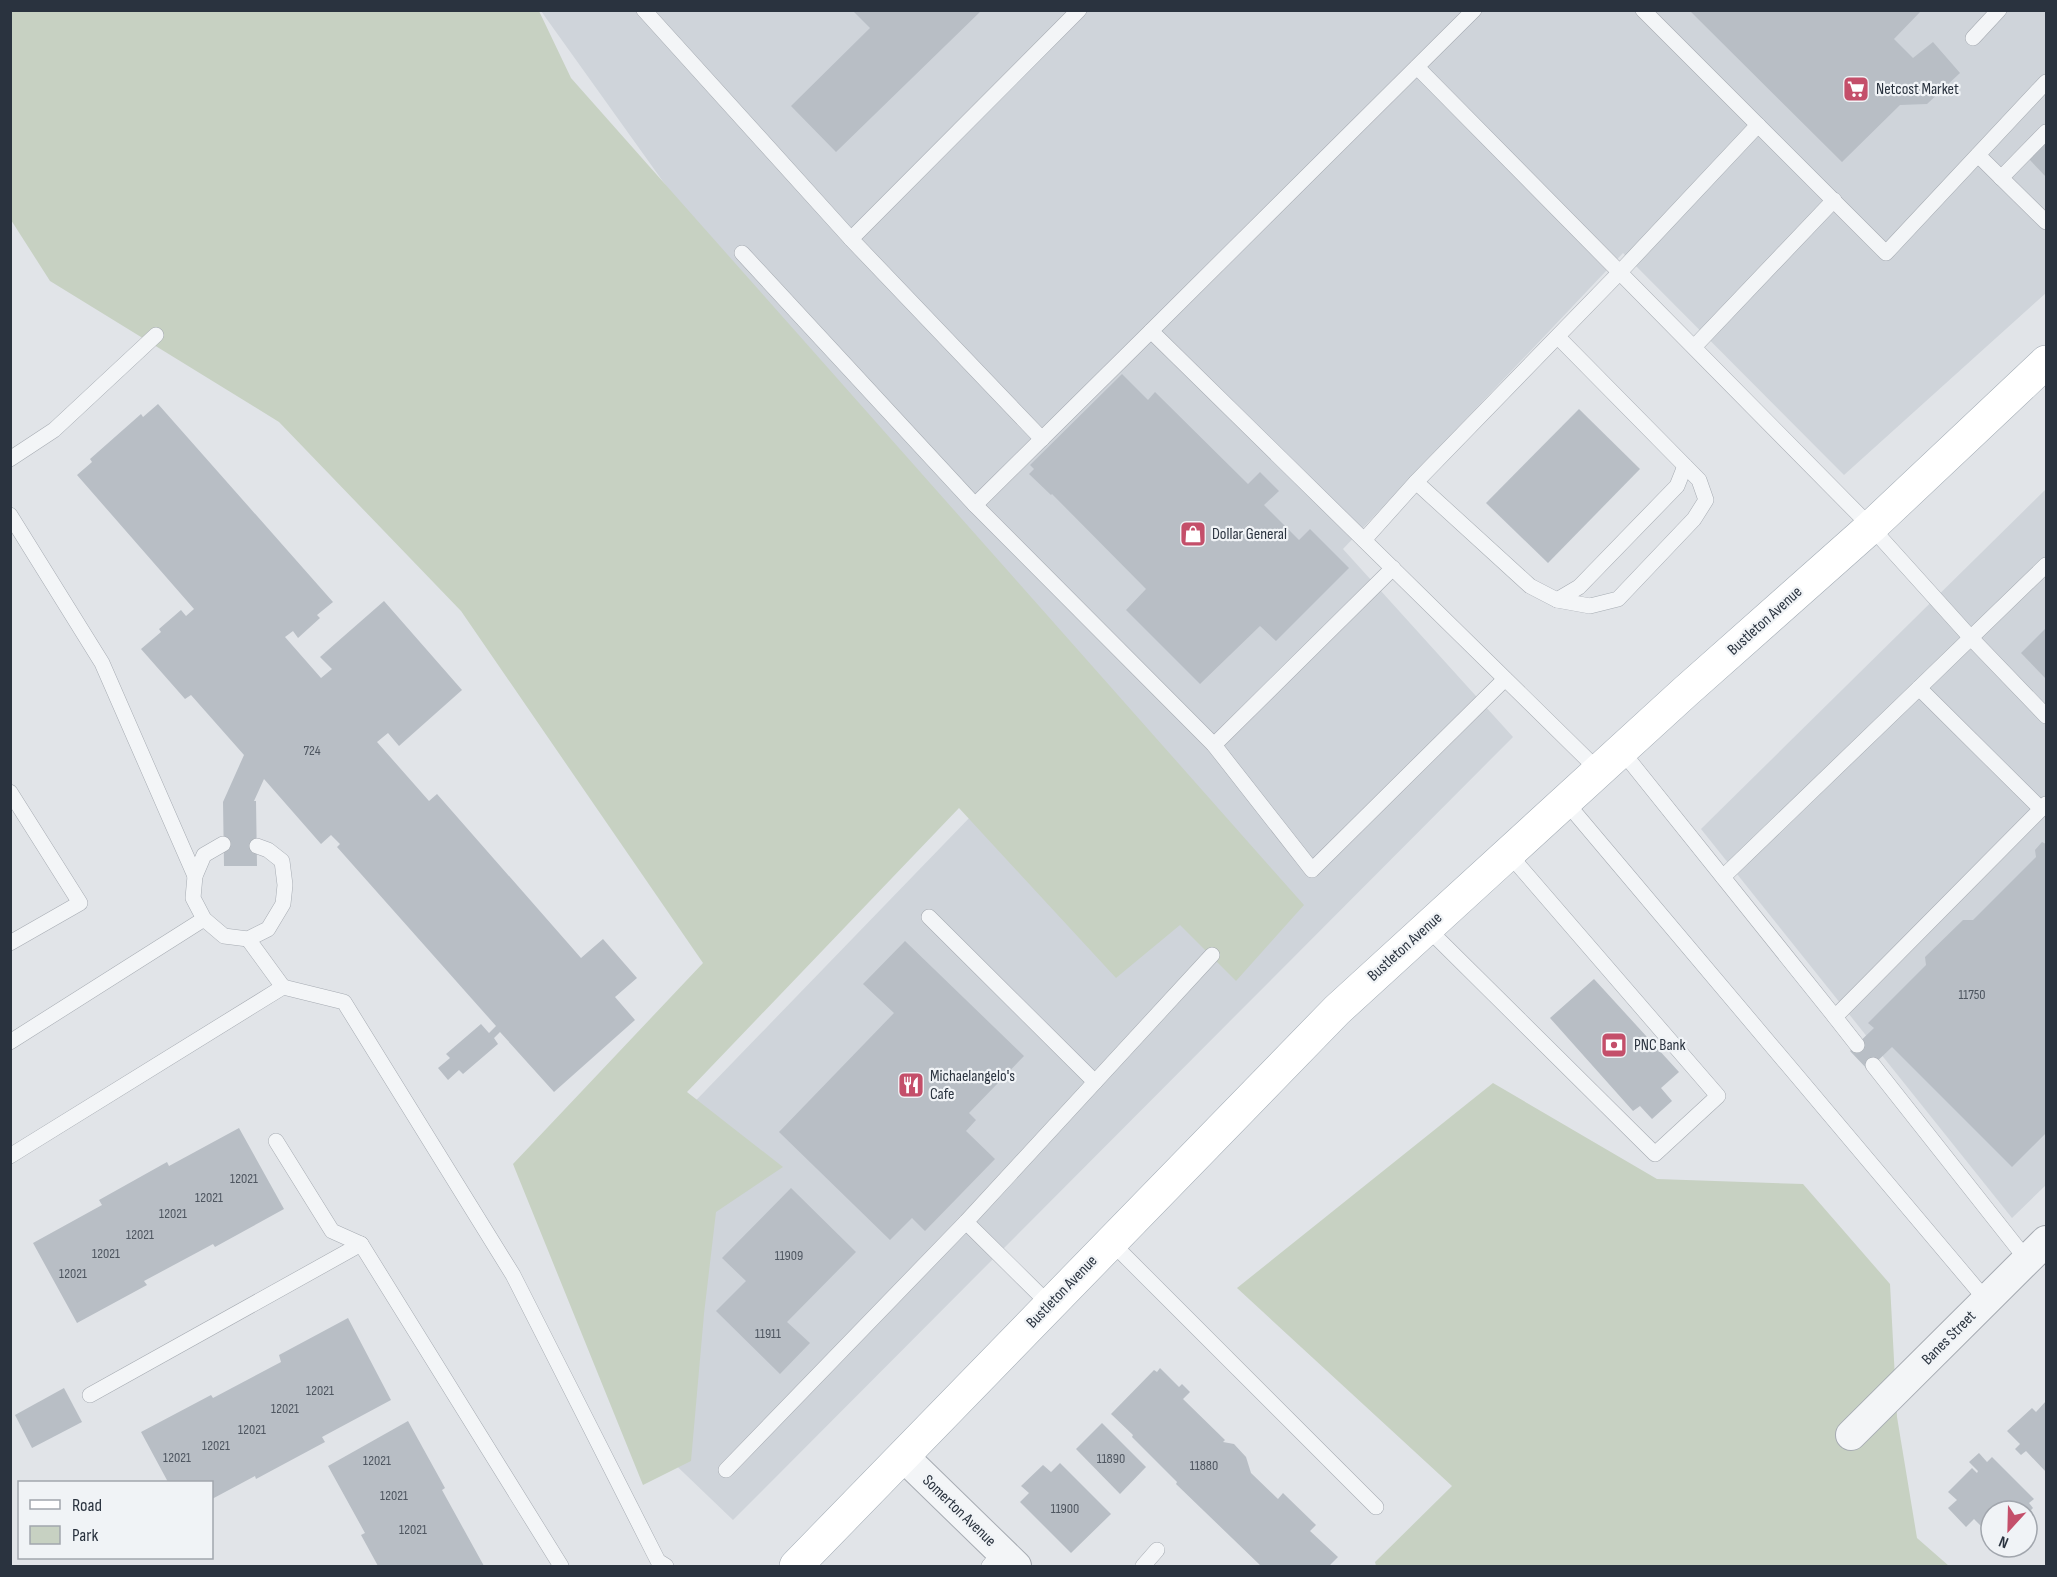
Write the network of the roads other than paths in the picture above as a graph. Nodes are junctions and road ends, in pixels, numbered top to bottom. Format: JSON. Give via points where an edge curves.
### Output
{"nodes":[{"id":1,"x":644,"y":10,"type":"edge"},
{"id":2,"x":1079,"y":10,"type":"edge"},
{"id":3,"x":1474,"y":10,"type":"edge"},
{"id":4,"x":1643,"y":10,"type":"edge"},
{"id":5,"x":1999,"y":10,"type":"edge"},
{"id":6,"x":1973,"y":38,"type":"dead end"},
{"id":7,"x":1417,"y":67,"type":"junction"},
{"id":8,"x":2046,"y":82,"type":"edge"},
{"id":9,"x":1758,"y":125,"type":"junction"},
{"id":10,"x":2046,"y":132,"type":"edge"},
{"id":11,"x":1978,"y":155,"type":"junction"},
{"id":12,"x":2001,"y":178,"type":"junction"},
{"id":13,"x":1834,"y":200,"type":"junction"},
{"id":14,"x":2046,"y":222,"type":"edge"},
{"id":15,"x":851,"y":239,"type":"junction"},
{"id":16,"x":742,"y":253,"type":"dead end"},
{"id":17,"x":1620,"y":272,"type":"junction"},
{"id":18,"x":1151,"y":331,"type":"junction"},
{"id":19,"x":156,"y":335,"type":"dead end"},
{"id":20,"x":1558,"y":337,"type":"junction"},
{"id":21,"x":1695,"y":346,"type":"junction"},
{"id":22,"x":2046,"y":362,"type":"edge"},
{"id":23,"x":1042,"y":439,"type":"junction"},
{"id":24,"x":10,"y":459,"type":"edge"},
{"id":25,"x":1685,"y":466,"type":"junction"},
{"id":26,"x":1416,"y":482,"type":"junction"},
{"id":27,"x":975,"y":505,"type":"junction"},
{"id":28,"x":10,"y":515,"type":"edge"},
{"id":29,"x":1871,"y":527,"type":"junction"},
{"id":30,"x":1364,"y":540,"type":"junction"},
{"id":31,"x":2046,"y":565,"type":"edge"},
{"id":32,"x":1393,"y":568,"type":"junction"},
{"id":33,"x":1557,"y":600,"type":"junction"},
{"id":34,"x":1971,"y":638,"type":"junction"},
{"id":35,"x":1505,"y":679,"type":"junction"},
{"id":36,"x":1919,"y":688,"type":"junction"},
{"id":37,"x":2046,"y":716,"type":"edge"},
{"id":38,"x":1214,"y":745,"type":"junction"},
{"id":39,"x":1610,"y":760,"type":"junction"},
{"id":40,"x":10,"y":792,"type":"edge"},
{"id":41,"x":1565,"y":801,"type":"junction"},
{"id":42,"x":2044,"y":807,"type":"edge"},
{"id":43,"x":223,"y":844,"type":"dead end"},
{"id":44,"x":256,"y":846,"type":"dead end"},
{"id":45,"x":1508,"y":853,"type":"junction"},
{"id":46,"x":195,"y":876,"type":"junction"},
{"id":47,"x":1723,"y":877,"type":"junction"},
{"id":48,"x":929,"y":916,"type":"dead end"},
{"id":49,"x":204,"y":919,"type":"junction"},
{"id":50,"x":1427,"y":928,"type":"junction"},
{"id":51,"x":248,"y":939,"type":"junction"},
{"id":52,"x":10,"y":943,"type":"edge"},
{"id":53,"x":1212,"y":955,"type":"dead end"},
{"id":54,"x":283,"y":987,"type":"junction"},
{"id":55,"x":1835,"y":1017,"type":"junction"},
{"id":56,"x":10,"y":1042,"type":"edge"},
{"id":57,"x":1857,"y":1045,"type":"dead end"},
{"id":58,"x":1873,"y":1065,"type":"dead end"},
{"id":59,"x":1095,"y":1082,"type":"junction"},
{"id":60,"x":276,"y":1141,"type":"dead end"},
{"id":61,"x":10,"y":1156,"type":"edge"},
{"id":62,"x":966,"y":1222,"type":"junction"},
{"id":63,"x":1110,"y":1242,"type":"junction"},
{"id":64,"x":361,"y":1244,"type":"junction"},
{"id":65,"x":2037,"y":1250,"type":"edge"},
{"id":66,"x":1986,"y":1300,"type":"junction"},
{"id":67,"x":1050,"y":1305,"type":"junction"},
{"id":68,"x":90,"y":1395,"type":"dead end"},
{"id":69,"x":1851,"y":1435,"type":"dead end"},
{"id":70,"x":903,"y":1456,"type":"junction"},
{"id":71,"x":726,"y":1470,"type":"dead end"},
{"id":72,"x":1376,"y":1507,"type":"dead end"},
{"id":73,"x":1157,"y":1550,"type":"dead end"},
{"id":74,"x":1002,"y":1562,"type":"edge"},
{"id":75,"x":561,"y":1566,"type":"edge"},
{"id":76,"x":666,"y":1566,"type":"edge"},
{"id":77,"x":796,"y":1566,"type":"edge"},
{"id":78,"x":1143,"y":1566,"type":"edge"}],
"edges":[{"from":1,"to":15,"type":"lane"},
{"from":2,"to":15,"type":"lane"},
{"from":3,"to":7,"type":"lane"},
{"from":4,"to":9,"type":"lane"},
{"from":5,"to":6,"type":"lane"},
{"from":7,"to":17,"type":"lane"},
{"from":7,"to":18,"type":"lane"},
{"from":8,"to":11,"type":"lane"},
{"from":9,"to":13,"type":"lane"},
{"from":9,"to":17,"type":"lane"},
{"from":10,"to":12,"type":"lane"},
{"from":11,"to":12,"type":"lane"},
{"from":11,"to":13,"type":"lane","via":[[1886,253]]},
{"from":12,"to":14,"type":"lane"},
{"from":13,"to":21,"type":"lane"},
{"from":15,"to":23,"type":"lane"},
{"from":16,"to":27,"type":"lane"},
{"from":17,"to":20,"type":"lane"},
{"from":17,"to":21,"type":"lane"},
{"from":18,"to":23,"type":"lane"},
{"from":18,"to":30,"type":"lane"},
{"from":19,"to":24,"type":"lane","via":[[54,430]]},
{"from":20,"to":25,"type":"lane"},
{"from":20,"to":26,"type":"lane"},
{"from":21,"to":29,"type":"lane"},
{"from":22,"to":29,"type":"main road","name":"Bustleton Avenue"},
{"from":23,"to":27,"type":"lane"},
{"from":25,"to":33,"type":"lane","via":[[1677,486],[1579,588]]},
{"from":25,"to":33,"type":"lane","via":[[1699,480],[1706,500],[1695,519],[1618,599],[1590,606]]},
{"from":26,"to":30,"type":"lane"},
{"from":26,"to":33,"type":"lane","via":[[1530,586]]},
{"from":27,"to":38,"type":"lane"},
{"from":28,"to":46,"type":"lane","via":[[102,663]]},
{"from":29,"to":34,"type":"lane"},
{"from":29,"to":39,"type":"main road","name":"Bustleton Avenue"},
{"from":30,"to":32,"type":"lane"},
{"from":31,"to":34,"type":"lane"},
{"from":32,"to":35,"type":"lane"},
{"from":32,"to":38,"type":"lane"},
{"from":34,"to":36,"type":"lane"},
{"from":34,"to":37,"type":"lane"},
{"from":35,"to":38,"type":"lane","via":[[1312,870]]},
{"from":35,"to":39,"type":"lane"},
{"from":36,"to":42,"type":"lane"},
{"from":36,"to":47,"type":"lane"},
{"from":39,"to":41,"type":"main road","name":"Bustleton Avenue"},
{"from":39,"to":47,"type":"lane"},
{"from":40,"to":52,"type":"lane","via":[[80,903]]},
{"from":41,"to":45,"type":"main road","name":"Bustleton Avenue"},
{"from":41,"to":66,"type":"lane"},
{"from":42,"to":55,"type":"lane"},
{"from":43,"to":46,"type":"lane","via":[[204,855]]},
{"from":44,"to":51,"type":"lane","via":[[282,861],[285,885],[283,904],[268,929]]},
{"from":45,"to":50,"type":"main road","name":"Bustleton Avenue"},
{"from":45,"to":50,"type":"lane","via":[[1718,1096],[1663,1147],[1655,1154]]},
{"from":46,"to":49,"type":"lane","via":[[193,898]]},
{"from":47,"to":55,"type":"lane"},
{"from":48,"to":59,"type":"lane"},
{"from":49,"to":51,"type":"lane","via":[[224,936]]},
{"from":49,"to":56,"type":"lane"},
{"from":50,"to":63,"type":"main road","name":"Bustleton Avenue","via":[[1337,1010]]},
{"from":51,"to":54,"type":"lane"},
{"from":53,"to":59,"type":"lane"},
{"from":54,"to":61,"type":"lane"},
{"from":54,"to":76,"type":"lane","via":[[344,1002],[513,1275],[658,1561]]},
{"from":55,"to":57,"type":"lane"},
{"from":58,"to":65,"type":"lane"},
{"from":59,"to":62,"type":"lane"},
{"from":60,"to":64,"type":"lane","via":[[332,1231]]},
{"from":62,"to":67,"type":"lane"},
{"from":62,"to":71,"type":"lane"},
{"from":63,"to":67,"type":"main road","name":"Bustleton Avenue"},
{"from":63,"to":72,"type":"lane"},
{"from":64,"to":68,"type":"lane"},
{"from":64,"to":75,"type":"lane"},
{"from":65,"to":66,"type":"street","name":"Banes Street"},
{"from":66,"to":69,"type":"street","name":"Banes Street"},
{"from":67,"to":70,"type":"main road","name":"Bustleton Avenue"},
{"from":70,"to":74,"type":"street","name":"Somerton Avenue"},
{"from":70,"to":77,"type":"main road","name":"Bustleton Avenue"},
{"from":73,"to":78,"type":"lane"}]}
